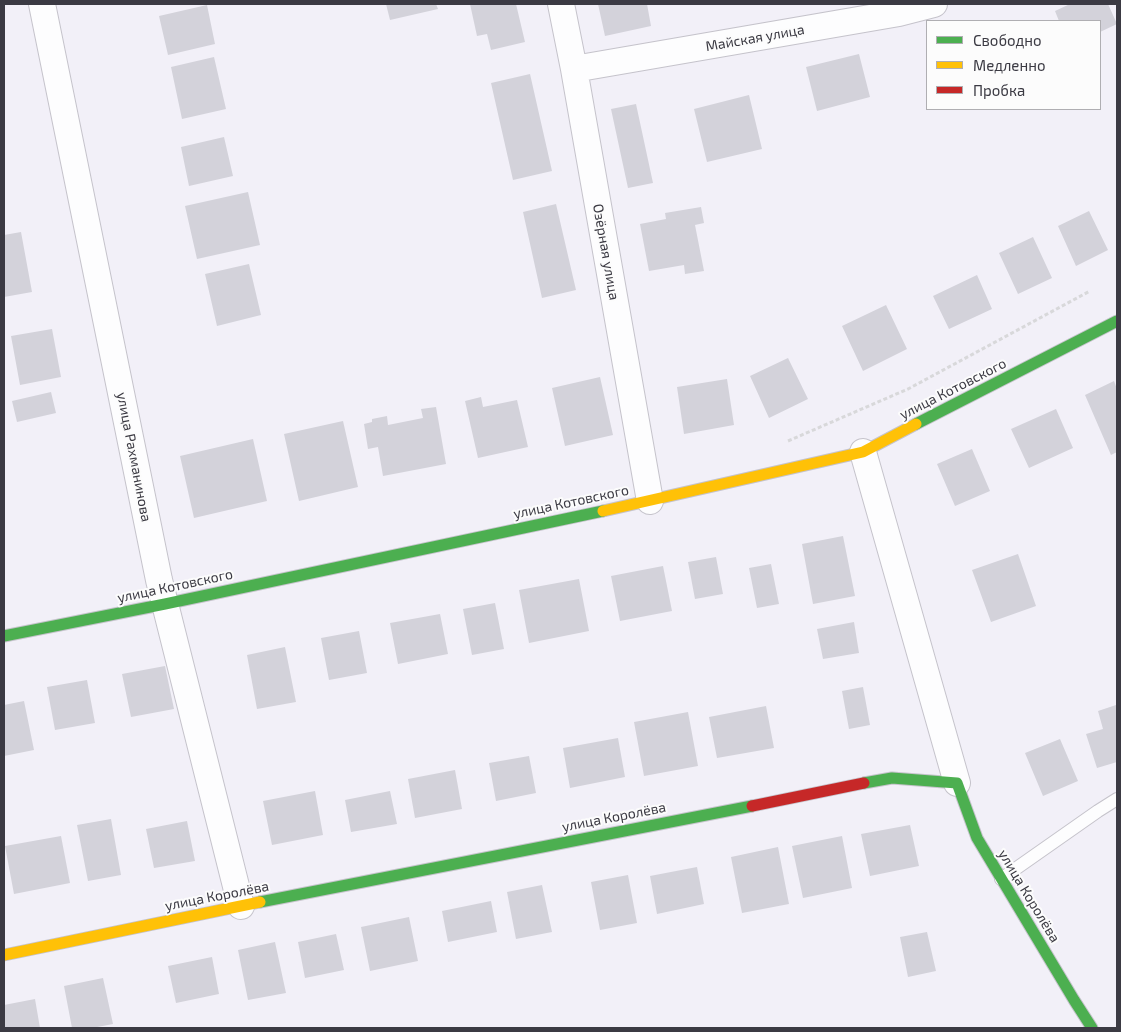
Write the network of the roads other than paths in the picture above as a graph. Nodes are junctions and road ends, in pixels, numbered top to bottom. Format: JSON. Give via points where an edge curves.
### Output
{"nodes":[{"id":1,"x":42,"y":4,"type":"edge"},
{"id":2,"x":561,"y":4,"type":"edge"},
{"id":3,"x":934,"y":4,"type":"edge"},
{"id":4,"x":899,"y":8,"type":"edge"},
{"id":5,"x":574,"y":69,"type":"junction"},
{"id":6,"x":1117,"y":321,"type":"edge"},
{"id":7,"x":863,"y":452,"type":"junction"},
{"id":8,"x":650,"y":501,"type":"junction"},
{"id":9,"x":165,"y":604,"type":"junction"},
{"id":10,"x":4,"y":636,"type":"edge"},
{"id":11,"x":957,"y":784,"type":"junction"},
{"id":12,"x":1117,"y":799,"type":"edge"},
{"id":13,"x":1001,"y":879,"type":"junction"},
{"id":14,"x":241,"y":906,"type":"junction"},
{"id":15,"x":4,"y":955,"type":"edge"},
{"id":16,"x":1092,"y":1028,"type":"edge"}],
"edges":[{"from":1,"to":9,"type":"street","name":"улица Рахманинова"},
{"from":2,"to":5,"type":"street","name":"Озёрная улица"},
{"from":3,"to":4,"type":"street","name":"Майская улица"},
{"from":4,"to":5,"type":"street","name":"Майская улица"},
{"from":5,"to":8,"type":"street","name":"Озёрная улица"},
{"from":6,"to":7,"type":"street","name":"улица Котовского"},
{"from":7,"to":8,"type":"street","name":"улица Котовского"},
{"from":7,"to":11,"type":"street"},
{"from":8,"to":9,"type":"street","name":"улица Котовского"},
{"from":9,"to":10,"type":"street","name":"улица Котовского"},
{"from":9,"to":14,"type":"street","name":"улица Рахманинова"},
{"from":11,"to":13,"type":"street","name":"улица Королёва","via":[[976,838]]},
{"from":11,"to":14,"type":"street","name":"улица Королёва","via":[[892,778]]},
{"from":12,"to":13,"type":"lane"},
{"from":13,"to":16,"type":"street","name":"улица Королёва"},
{"from":14,"to":15,"type":"street","name":"улица Королёва"}]}
